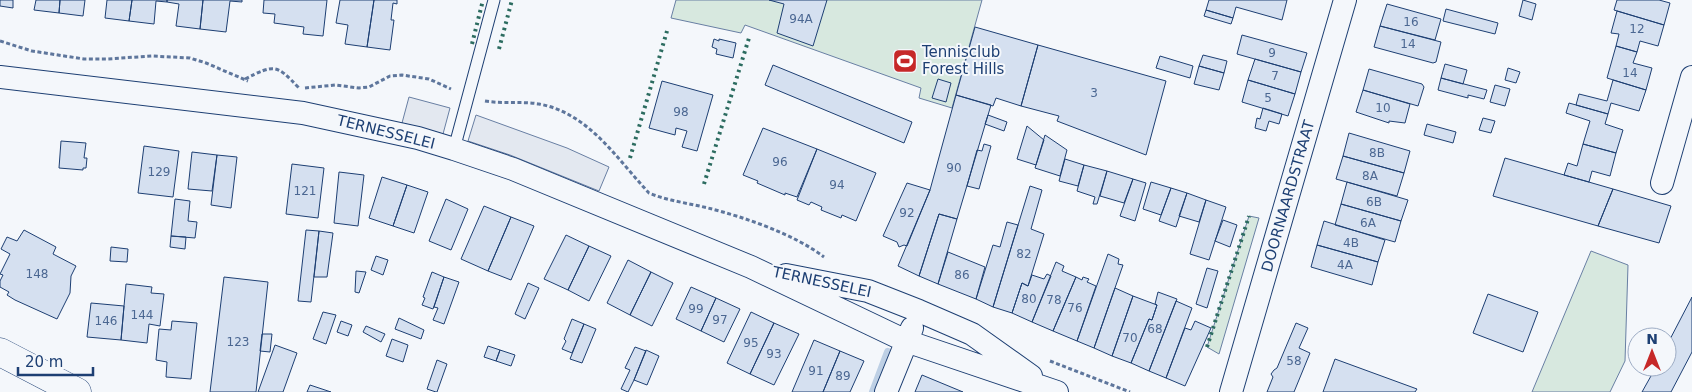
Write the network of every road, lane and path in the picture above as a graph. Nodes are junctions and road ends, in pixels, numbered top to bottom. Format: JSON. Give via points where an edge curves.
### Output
{"nodes":[{"id":1,"x":494,"y":0,"type":"edge"},
{"id":2,"x":1345,"y":0,"type":"edge"},
{"id":3,"x":0,"y":77,"type":"edge"},
{"id":4,"x":1692,"y":77,"type":"edge"},
{"id":5,"x":245,"y":80,"type":"dead end"},
{"id":6,"x":299,"y":88,"type":"dead end"},
{"id":7,"x":454,"y":149,"type":"junction"},
{"id":8,"x":1662,"y":183,"type":"dead end"},
{"id":9,"x":751,"y":267,"type":"junction"},
{"id":10,"x":919,"y":311,"type":"junction"},
{"id":11,"x":906,"y":341,"type":"junction"},
{"id":12,"x":0,"y":352,"type":"edge"},
{"id":13,"x":1054,"y":391,"type":"edge"},
{"id":14,"x":77,"y":392,"type":"edge"},
{"id":15,"x":886,"y":392,"type":"edge"},
{"id":16,"x":1231,"y":392,"type":"edge"}],
"edges":[{"from":1,"to":7,"type":"lane"},
{"from":2,"to":16,"type":"street","name":"DOORNAARDSTRAAT"},
{"from":3,"to":7,"type":"street","name":"TERNESSELEI","via":[[303,113]]},
{"from":4,"to":8,"type":"street"},
{"from":5,"to":6,"type":"path","via":[[265,69],[278,69]]},
{"from":7,"to":9,"type":"street","name":"TERNESSELEI","via":[[513,169]]},
{"from":9,"to":10,"type":"street","name":"TERNESSELEI","via":[[868,291]]},
{"from":9,"to":11,"type":"street","name":"TERNESSELEI"},
{"from":10,"to":11,"type":"street"},
{"from":10,"to":13,"type":"street","name":"TERNESSELEI","via":[[972,334]]},
{"from":11,"to":13,"type":"street","name":"TERNESSELEI"},
{"from":11,"to":15,"type":"street"},
{"from":12,"to":14,"type":"street"}]}
